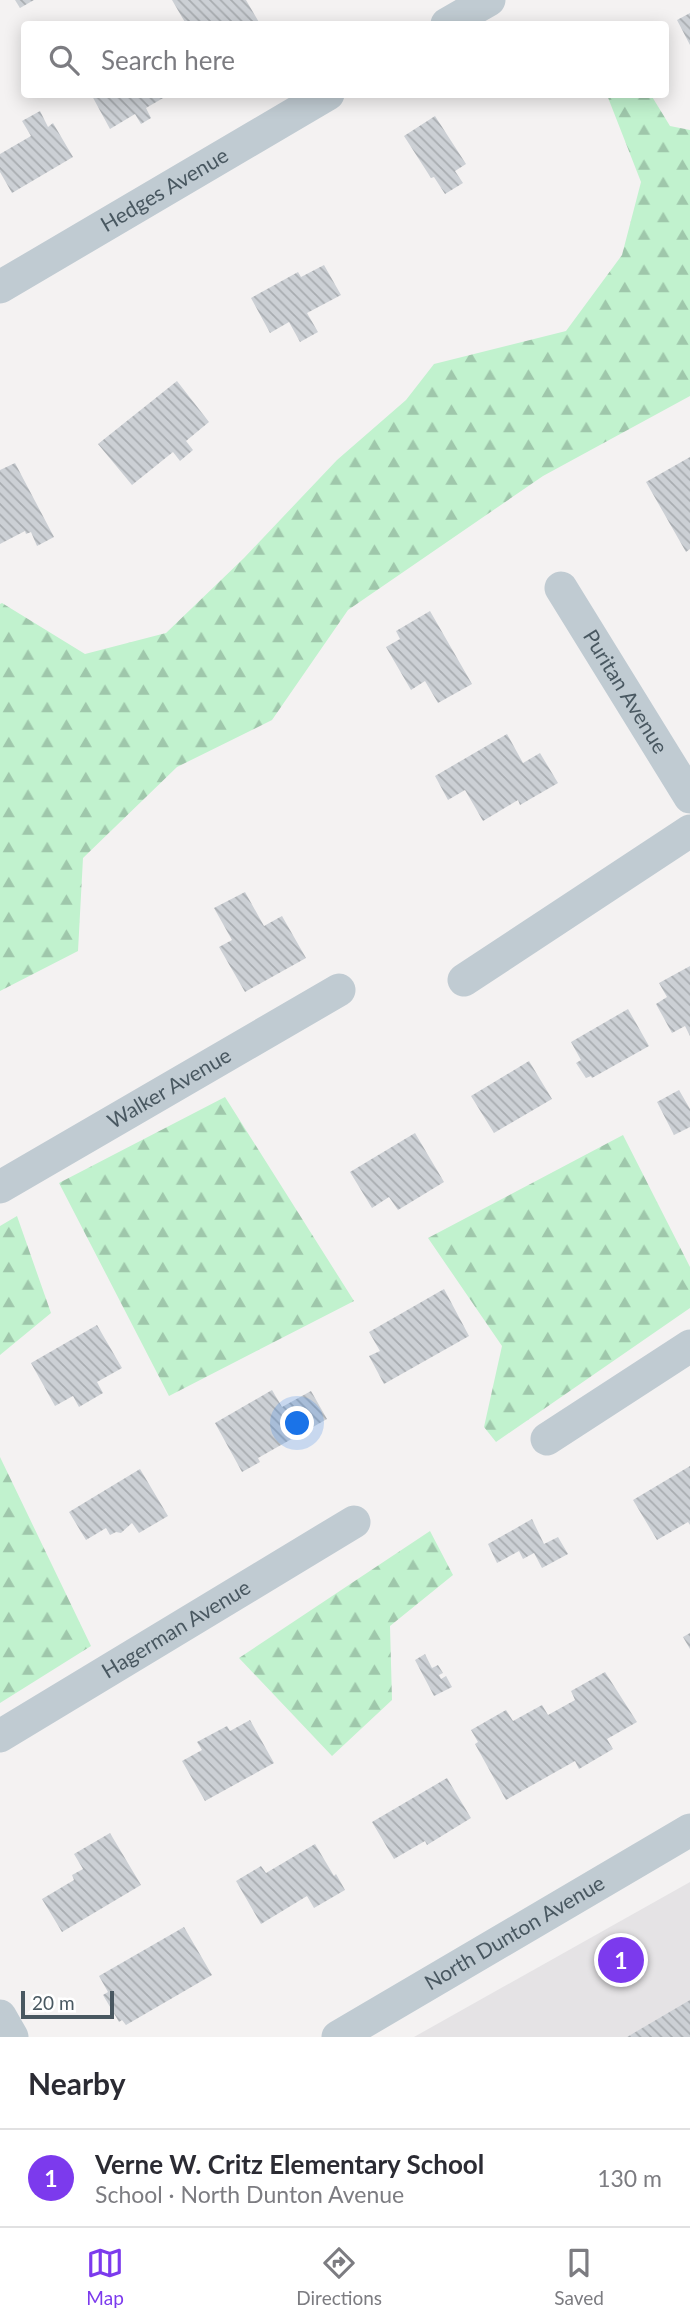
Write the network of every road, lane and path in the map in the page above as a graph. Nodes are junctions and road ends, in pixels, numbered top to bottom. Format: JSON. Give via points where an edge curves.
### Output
{"nodes":[{"id":1,"x":489,"y":0,"type":"edge"},
{"id":2,"x":452,"y":21,"type":"edge"},
{"id":3,"x":320,"y":98,"type":"edge"},
{"id":4,"x":0,"y":287,"type":"edge"},
{"id":5,"x":561,"y":588,"type":"dead end"},
{"id":6,"x":690,"y":797,"type":"edge"},
{"id":7,"x":690,"y":831,"type":"edge"},
{"id":8,"x":464,"y":980,"type":"dead end"},
{"id":9,"x":339,"y":990,"type":"dead end"},
{"id":10,"x":0,"y":1187,"type":"edge"},
{"id":11,"x":690,"y":1346,"type":"edge"},
{"id":12,"x":547,"y":1438,"type":"dead end"},
{"id":13,"x":354,"y":1521,"type":"dead end"},
{"id":14,"x":0,"y":1736,"type":"edge"},
{"id":15,"x":690,"y":1830,"type":"edge"},
{"id":16,"x":0,"y":2016,"type":"edge"},
{"id":17,"x":341,"y":2036,"type":"edge"},
{"id":18,"x":12,"y":2037,"type":"edge"}],
"edges":[{"from":1,"to":2,"type":"street"},
{"from":3,"to":4,"type":"street","name":"Hedges Avenue"},
{"from":5,"to":6,"type":"street","name":"Puritan Avenue"},
{"from":7,"to":8,"type":"street"},
{"from":9,"to":10,"type":"street","name":"Walker Avenue"},
{"from":11,"to":12,"type":"street"},
{"from":13,"to":14,"type":"street","name":"Hagerman Avenue"},
{"from":15,"to":17,"type":"street","name":"North Dunton Avenue"},
{"from":16,"to":18,"type":"street"}]}
